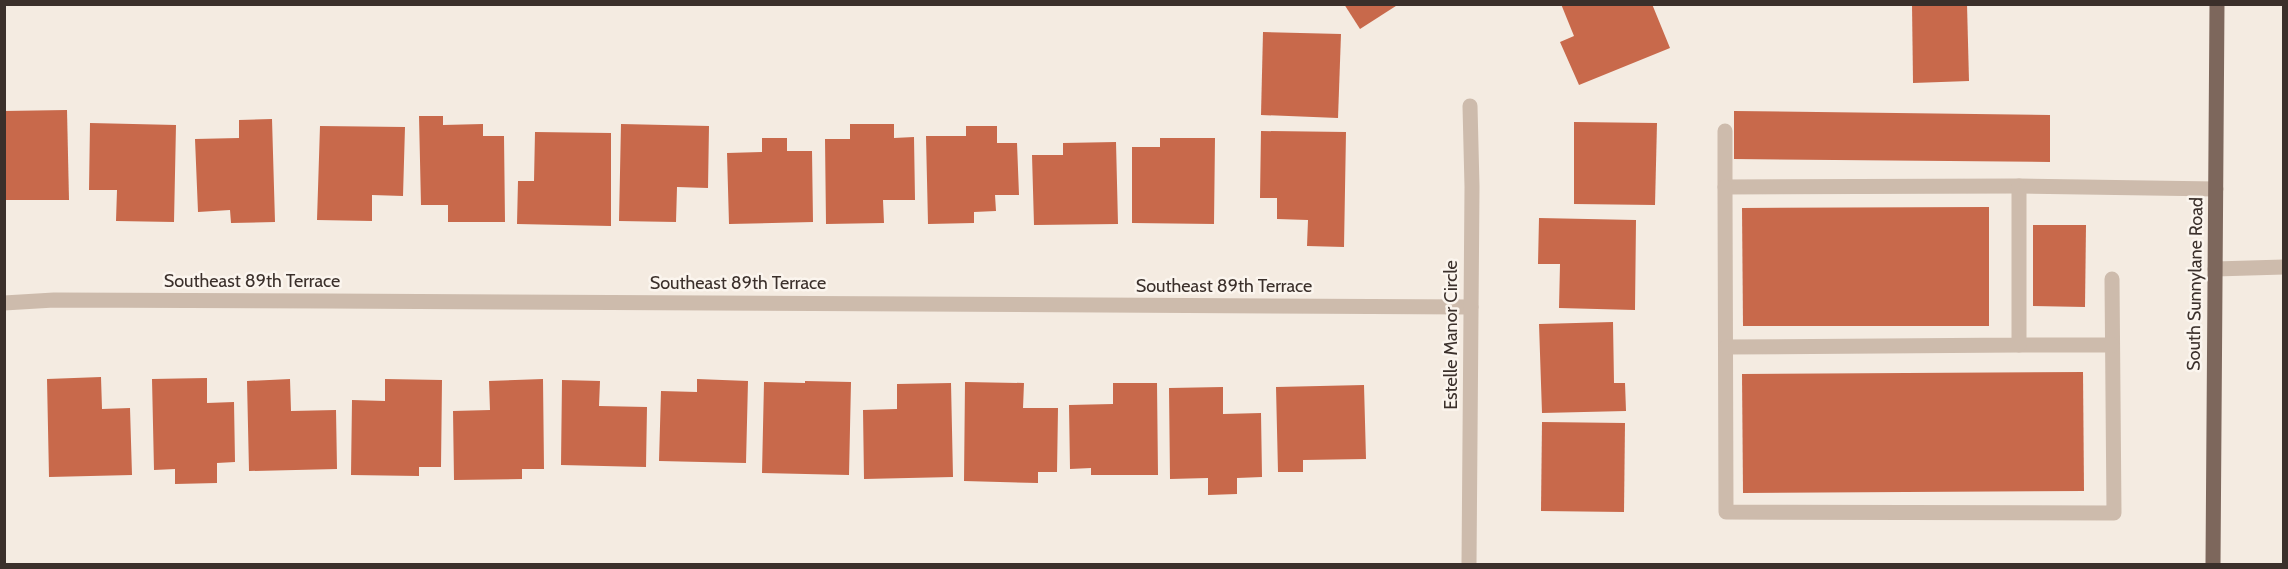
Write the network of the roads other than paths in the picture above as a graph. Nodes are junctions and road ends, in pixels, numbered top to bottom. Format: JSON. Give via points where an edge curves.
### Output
{"nodes":[{"id":1,"x":2217,"y":4,"type":"edge"},
{"id":2,"x":1470,"y":106,"type":"dead end"},
{"id":3,"x":1725,"y":131,"type":"dead end"},
{"id":4,"x":2019,"y":186,"type":"junction"},
{"id":5,"x":1725,"y":188,"type":"junction"},
{"id":6,"x":2216,"y":189,"type":"junction"},
{"id":7,"x":2283,"y":267,"type":"edge"},
{"id":8,"x":2215,"y":269,"type":"junction"},
{"id":9,"x":2112,"y":279,"type":"dead end"},
{"id":10,"x":4,"y":303,"type":"edge"},
{"id":11,"x":1471,"y":307,"type":"junction"},
{"id":12,"x":2019,"y":345,"type":"junction"},
{"id":13,"x":2112,"y":345,"type":"junction"},
{"id":14,"x":1726,"y":347,"type":"junction"},
{"id":15,"x":1469,"y":564,"type":"edge"},
{"id":16,"x":2213,"y":564,"type":"edge"}],
"edges":[{"from":1,"to":6,"type":"main road","name":"South Sunnylane Road"},
{"from":2,"to":11,"type":"street","name":"Estelle Manor Circle"},
{"from":3,"to":5,"type":"street"},
{"from":4,"to":5,"type":"street"},
{"from":4,"to":6,"type":"street"},
{"from":4,"to":12,"type":"street"},
{"from":5,"to":14,"type":"street"},
{"from":6,"to":8,"type":"main road","name":"South Sunnylane Road"},
{"from":7,"to":8,"type":"street"},
{"from":8,"to":16,"type":"main road","name":"South Sunnylane Road"},
{"from":9,"to":13,"type":"street"},
{"from":10,"to":11,"type":"street","name":"Southeast 89th Terrace","via":[[54,300]]},
{"from":11,"to":15,"type":"street","name":"Estelle Manor Circle"},
{"from":12,"to":13,"type":"street"},
{"from":12,"to":14,"type":"street"},
{"from":13,"to":14,"type":"street","via":[[2114,513],[1726,512]]}]}
